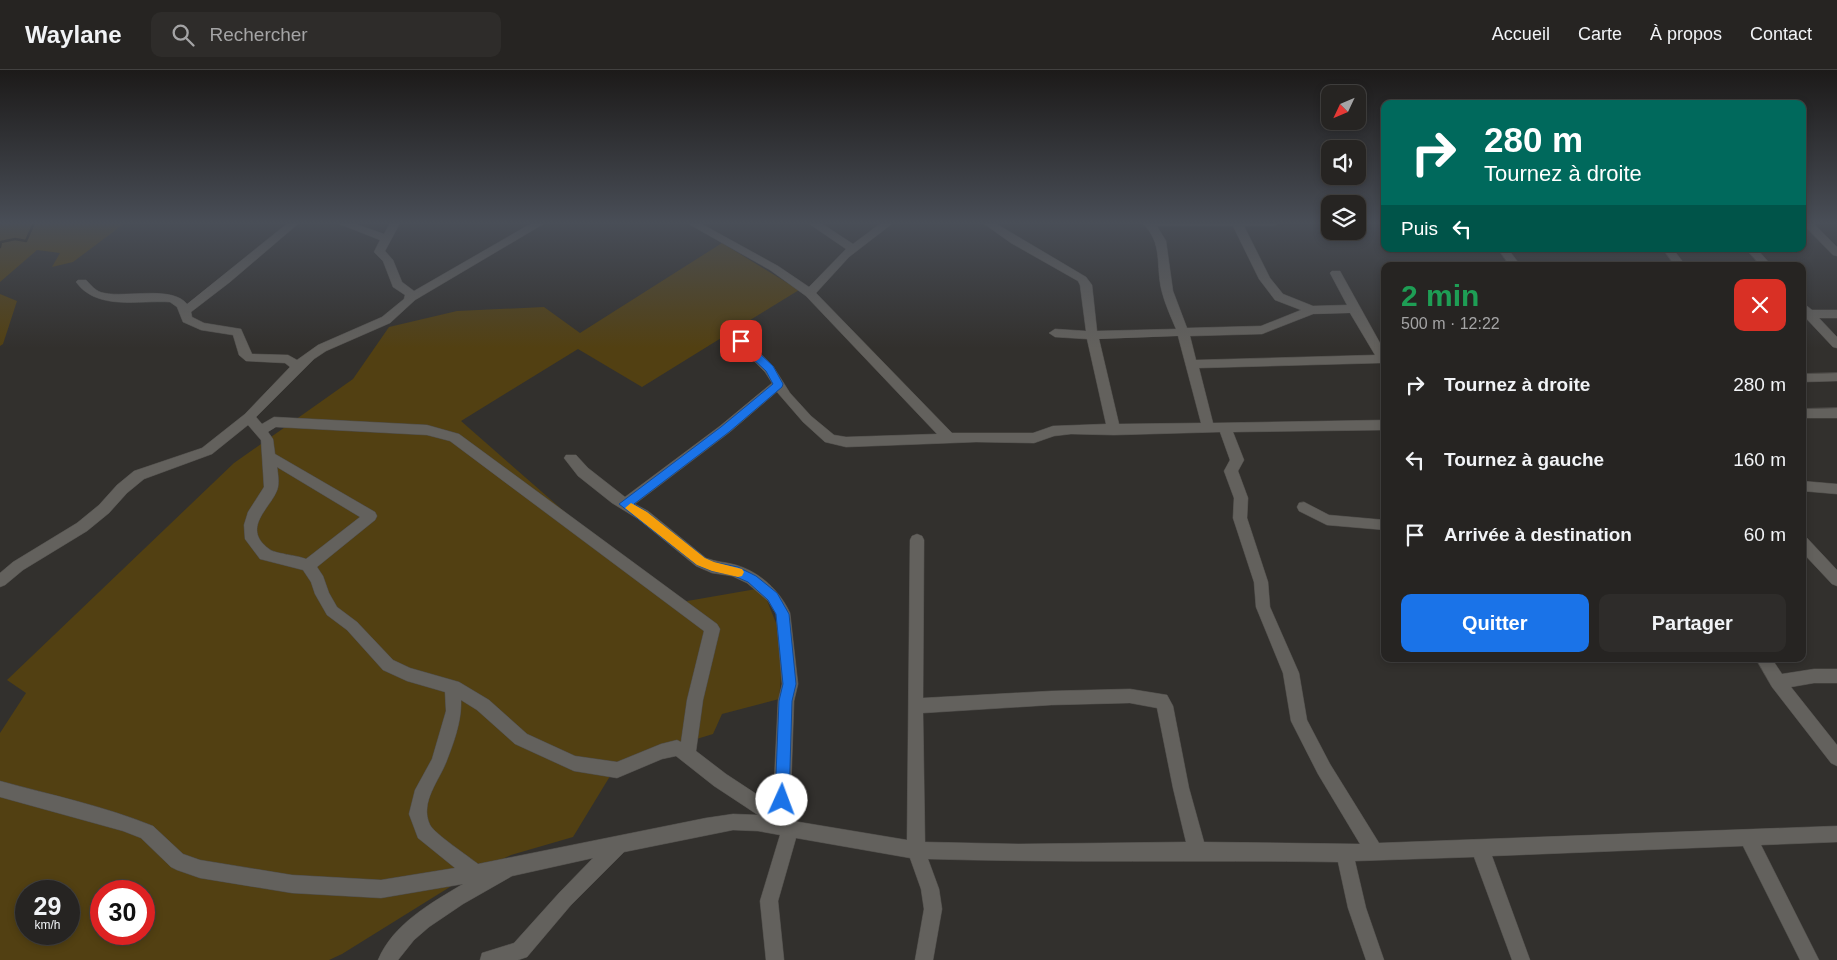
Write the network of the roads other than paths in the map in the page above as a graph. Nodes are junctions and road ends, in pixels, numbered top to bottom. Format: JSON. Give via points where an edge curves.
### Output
{"nodes":[{"id":1,"x":244,"y":265,"type":"edge"},
{"id":2,"x":390,"y":265,"type":"edge"},
{"id":3,"x":468,"y":265,"type":"edge"},
{"id":4,"x":768,"y":265,"type":"edge"},
{"id":5,"x":837,"y":265,"type":"edge"},
{"id":6,"x":1056,"y":265,"type":"edge"},
{"id":7,"x":1164,"y":265,"type":"edge"},
{"id":8,"x":1259,"y":265,"type":"edge"},
{"id":9,"x":1336,"y":273,"type":"dead end"},
{"id":10,"x":82,"y":282,"type":"dead end"},
{"id":11,"x":810,"y":293,"type":"junction"},
{"id":12,"x":410,"y":298,"type":"junction"},
{"id":13,"x":1354,"y":309,"type":"junction"},
{"id":14,"x":1312,"y":310,"type":"junction"},
{"id":15,"x":185,"y":311,"type":"junction"},
{"id":16,"x":1807,"y":314,"type":"edge"},
{"id":17,"x":1837,"y":314,"type":"edge"},
{"id":18,"x":1183,"y":332,"type":"junction"},
{"id":19,"x":1055,"y":333,"type":"dead end"},
{"id":20,"x":1092,"y":335,"type":"junction"},
{"id":21,"x":741,"y":341,"type":"dead end"},
{"id":22,"x":1837,"y":344,"type":"edge"},
{"id":23,"x":1381,"y":355,"type":"edge"},
{"id":24,"x":1381,"y":360,"type":"edge"},
{"id":25,"x":1191,"y":364,"type":"junction"},
{"id":26,"x":297,"y":367,"type":"junction"},
{"id":27,"x":1837,"y":377,"type":"edge"},
{"id":28,"x":1806,"y":378,"type":"edge"},
{"id":29,"x":778,"y":384,"type":"junction"},
{"id":30,"x":1837,"y":413,"type":"edge"},
{"id":31,"x":1806,"y":414,"type":"edge"},
{"id":32,"x":249,"y":417,"type":"junction"},
{"id":33,"x":1381,"y":424,"type":"edge"},
{"id":34,"x":1208,"y":427,"type":"junction"},
{"id":35,"x":1226,"y":428,"type":"junction"},
{"id":36,"x":261,"y":430,"type":"junction"},
{"id":37,"x":1114,"y":430,"type":"junction"},
{"id":38,"x":950,"y":439,"type":"junction"},
{"id":39,"x":268,"y":456,"type":"junction"},
{"id":40,"x":571,"y":458,"type":"dead end"},
{"id":41,"x":1806,"y":486,"type":"edge"},
{"id":42,"x":1837,"y":489,"type":"edge"},
{"id":43,"x":625,"y":504,"type":"junction"},
{"id":44,"x":1304,"y":507,"type":"dead end"},
{"id":45,"x":1381,"y":525,"type":"edge"},
{"id":46,"x":917,"y":540,"type":"dead end"},
{"id":47,"x":1806,"y":546,"type":"edge"},
{"id":48,"x":308,"y":566,"type":"junction"},
{"id":49,"x":1837,"y":580,"type":"edge"},
{"id":50,"x":0,"y":582,"type":"edge"},
{"id":51,"x":1766,"y":662,"type":"edge"},
{"id":52,"x":1837,"y":676,"type":"edge"},
{"id":53,"x":1778,"y":682,"type":"junction"},
{"id":54,"x":453,"y":687,"type":"junction"},
{"id":55,"x":915,"y":706,"type":"junction"},
{"id":56,"x":688,"y":753,"type":"junction"},
{"id":57,"x":1837,"y":758,"type":"edge"},
{"id":58,"x":0,"y":789,"type":"edge"},
{"id":59,"x":786,"y":825,"type":"junction"},
{"id":60,"x":1837,"y":834,"type":"edge"},
{"id":61,"x":1748,"y":837,"type":"junction"},
{"id":62,"x":620,"y":844,"type":"junction"},
{"id":63,"x":1480,"y":848,"type":"junction"},
{"id":64,"x":916,"y":850,"type":"junction"},
{"id":65,"x":1197,"y":851,"type":"junction"},
{"id":66,"x":1375,"y":852,"type":"junction"},
{"id":67,"x":1345,"y":853,"type":"junction"},
{"id":68,"x":512,"y":867,"type":"junction"},
{"id":69,"x":474,"y":872,"type":"junction"},
{"id":70,"x":924,"y":959,"type":"edge"},
{"id":71,"x":387,"y":960,"type":"edge"},
{"id":72,"x":490,"y":960,"type":"edge"},
{"id":73,"x":775,"y":960,"type":"edge"},
{"id":74,"x":1375,"y":960,"type":"edge"},
{"id":75,"x":1521,"y":960,"type":"edge"},
{"id":76,"x":1810,"y":960,"type":"edge"}],
"edges":[{"from":1,"to":15,"type":"street"},
{"from":2,"to":12,"type":"street","via":[[397,284],[411,294]]},
{"from":3,"to":12,"type":"street"},
{"from":4,"to":11,"type":"street"},
{"from":5,"to":11,"type":"street"},
{"from":6,"to":20,"type":"street","via":[[1082,279],[1086,285]]},
{"from":7,"to":18,"type":"street","via":[[1167,291]]},
{"from":8,"to":14,"type":"street","via":[[1279,297]]},
{"from":9,"to":13,"type":"street"},
{"from":10,"to":15,"type":"street","via":[[102,297],[170,298],[179,300]]},
{"from":11,"to":38,"type":"street"},
{"from":12,"to":26,"type":"street","via":[[386,320],[322,348]]},
{"from":13,"to":14,"type":"street"},
{"from":13,"to":23,"type":"street"},
{"from":14,"to":18,"type":"street","via":[[1262,330]]},
{"from":15,"to":26,"type":"street","via":[[187,319],[194,324],[237,332],[250,358],[288,359]]},
{"from":16,"to":17,"type":"street"},
{"from":16,"to":22,"type":"street"},
{"from":18,"to":20,"type":"street"},
{"from":18,"to":25,"type":"street"},
{"from":19,"to":20,"type":"street"},
{"from":20,"to":37,"type":"street"},
{"from":21,"to":29,"type":"street","via":[[769,369]]},
{"from":24,"to":25,"type":"street"},
{"from":25,"to":34,"type":"street"},
{"from":26,"to":32,"type":"street"},
{"from":27,"to":28,"type":"street"},
{"from":29,"to":38,"type":"street","via":[[807,419],[830,439],[846,442]]},
{"from":29,"to":43,"type":"street","via":[[725,430]]},
{"from":30,"to":31,"type":"street"},
{"from":32,"to":36,"type":"street"},
{"from":32,"to":50,"type":"street","via":[[207,452],[139,475],[82,527],[18,566]]},
{"from":33,"to":35,"type":"street"},
{"from":34,"to":35,"type":"street"},
{"from":34,"to":37,"type":"street"},
{"from":35,"to":66,"type":"street","via":[[1237,460],[1231,471],[1241,498],[1240,518],[1244,536],[1261,582],[1263,607],[1291,673],[1299,720],[1324,769]]},
{"from":36,"to":39,"type":"street","via":[[268,439]]},
{"from":36,"to":56,"type":"street","via":[[274,422],[427,430],[454,437],[712,630],[695,700]]},
{"from":37,"to":38,"type":"street","via":[[1071,429],[1034,438]]},
{"from":39,"to":48,"type":"street","via":[[271,488],[255,512],[251,525],[252,539],[265,555]]},
{"from":39,"to":48,"type":"street","via":[[370,516]]},
{"from":40,"to":43,"type":"street","via":[[583,472]]},
{"from":41,"to":42,"type":"street"},
{"from":43,"to":59,"type":"street","via":[[701,562],[734,570],[752,579],[773,597],[782,614],[790,684],[786,701]]},
{"from":44,"to":45,"type":"street","via":[[1327,520]]},
{"from":46,"to":55,"type":"street"},
{"from":47,"to":49,"type":"street"},
{"from":48,"to":54,"type":"street","via":[[332,610],[352,626],[388,665]]},
{"from":51,"to":53,"type":"street"},
{"from":52,"to":53,"type":"street"},
{"from":53,"to":57,"type":"street"},
{"from":54,"to":56,"type":"street","via":[[483,705],[521,739],[574,763],[617,770],[677,748]]},
{"from":54,"to":69,"type":"street","via":[[454,711],[439,760],[423,790],[418,814],[424,832]]},
{"from":55,"to":64,"type":"street"},
{"from":55,"to":65,"type":"street","via":[[1110,696],[1142,696],[1161,700]]},
{"from":56,"to":59,"type":"street","via":[[721,781]]},
{"from":58,"to":69,"type":"street","via":[[147,832],[177,861],[210,870],[292,884],[381,889]]},
{"from":59,"to":62,"type":"street","via":[[733,822]]},
{"from":59,"to":64,"type":"street"},
{"from":59,"to":73,"type":"street","via":[[769,901]]},
{"from":60,"to":61,"type":"street"},
{"from":61,"to":63,"type":"street"},
{"from":61,"to":76,"type":"street"},
{"from":62,"to":68,"type":"street"},
{"from":62,"to":72,"type":"street","via":[[520,950]]},
{"from":63,"to":66,"type":"street"},
{"from":63,"to":75,"type":"street"},
{"from":64,"to":65,"type":"street","via":[[1019,853]]},
{"from":64,"to":70,"type":"street","via":[[930,889],[933,909]]},
{"from":65,"to":67,"type":"street"},
{"from":66,"to":67,"type":"street"},
{"from":67,"to":74,"type":"street","via":[[1351,888]]},
{"from":68,"to":69,"type":"street"},
{"from":68,"to":71,"type":"street","via":[[436,912],[404,937]]}]}
